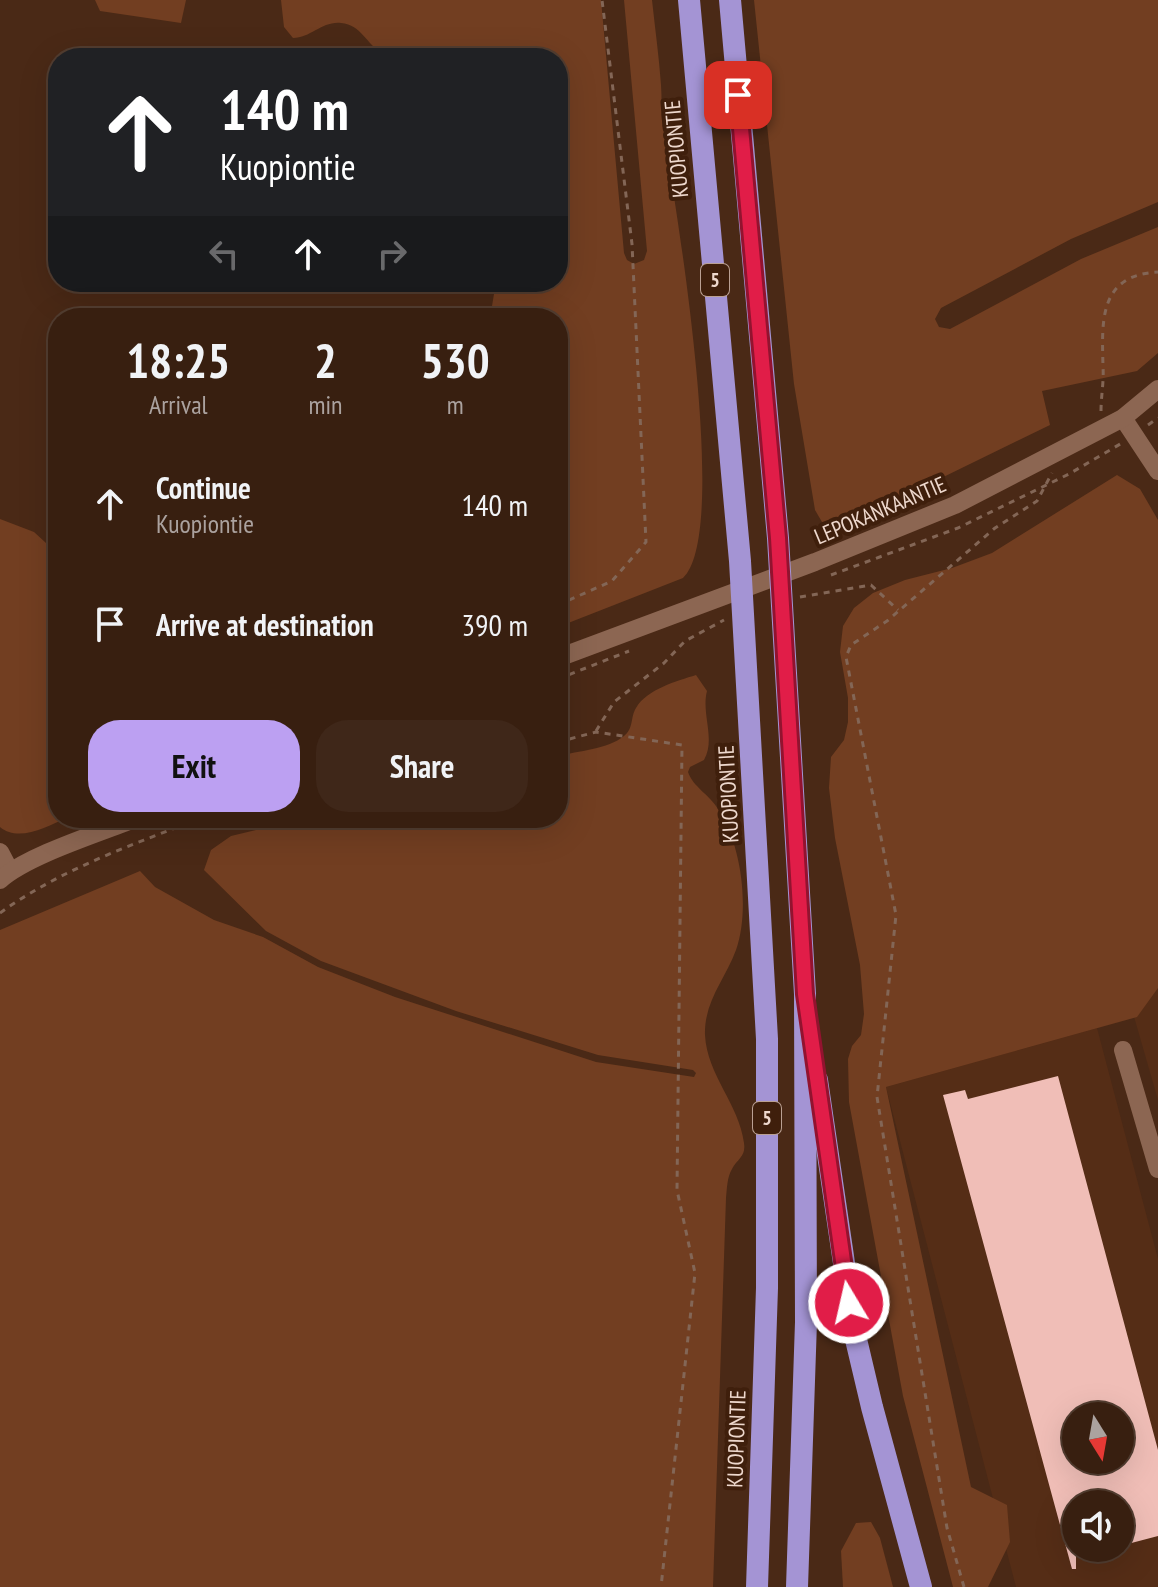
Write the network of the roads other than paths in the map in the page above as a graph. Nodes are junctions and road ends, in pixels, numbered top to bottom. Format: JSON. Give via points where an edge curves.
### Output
{"nodes":[{"id":1,"x":689,"y":0,"type":"edge"},
{"id":2,"x":730,"y":0,"type":"edge"},
{"id":3,"x":1158,"y":389,"type":"edge"},
{"id":4,"x":1123,"y":418,"type":"junction"},
{"id":5,"x":1158,"y":471,"type":"edge"},
{"id":6,"x":568,"y":654,"type":"edge"},
{"id":7,"x":114,"y":828,"type":"edge"},
{"id":8,"x":0,"y":852,"type":"edge"},
{"id":9,"x":5,"y":876,"type":"edge"},
{"id":10,"x":805,"y":994,"type":"junction"},
{"id":11,"x":1123,"y":1050,"type":"dead end"},
{"id":12,"x":1158,"y":1169,"type":"edge"},
{"id":13,"x":757,"y":1587,"type":"edge"},
{"id":14,"x":797,"y":1587,"type":"edge"},
{"id":15,"x":921,"y":1587,"type":"edge"}],
"edges":[{"from":1,"to":13,"type":"highway","name":"KUOPIONTIE","number":"5","via":[[740,561],[767,1039],[767,1288]]},
{"from":2,"to":10,"type":"highway","number":"5","via":[[778,538]]},
{"from":3,"to":4,"type":"street","name":"LEPOKANKAANTIE"},
{"from":4,"to":5,"type":"street"},
{"from":4,"to":6,"type":"street","name":"LEPOKANKAANTIE","via":[[955,505]]},
{"from":7,"to":9,"type":"street"},
{"from":8,"to":9,"type":"street"},
{"from":10,"to":14,"type":"highway","number":"5","via":[[806,1322]]},
{"from":10,"to":15,"type":"highway","via":[[854,1331]]},
{"from":11,"to":12,"type":"street"}]}
